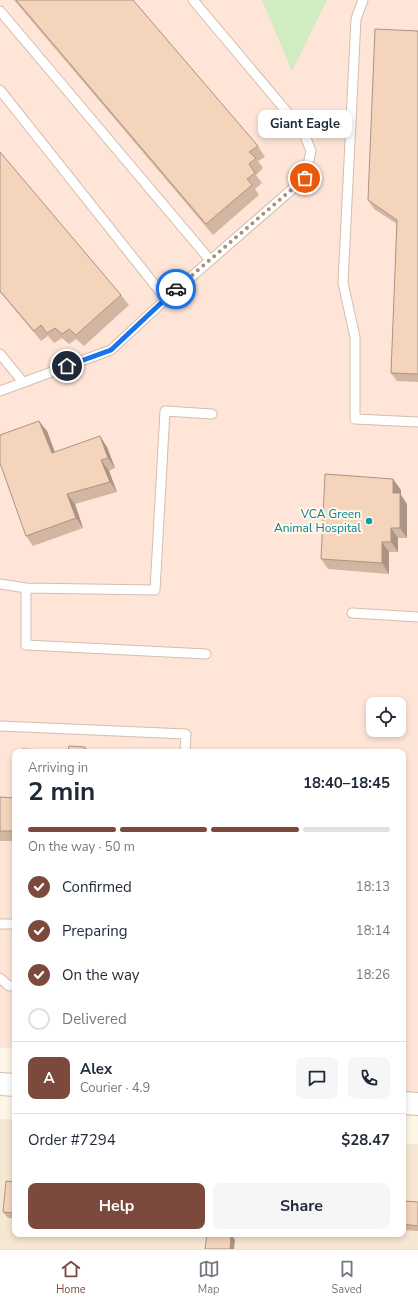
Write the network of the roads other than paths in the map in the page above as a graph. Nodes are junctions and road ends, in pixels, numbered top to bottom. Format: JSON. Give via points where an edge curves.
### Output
{"nodes":[{"id":1,"x":193,"y":0,"type":"edge"},
{"id":2,"x":363,"y":0,"type":"edge"},
{"id":3,"x":0,"y":11,"type":"edge"},
{"id":4,"x":0,"y":90,"type":"edge"},
{"id":5,"x":210,"y":260,"type":"junction"},
{"id":6,"x":166,"y":299,"type":"junction"},
{"id":7,"x":0,"y":354,"type":"edge"},
{"id":8,"x":23,"y":382,"type":"junction"},
{"id":9,"x":0,"y":391,"type":"edge"},
{"id":10,"x":212,"y":414,"type":"dead end"},
{"id":11,"x":418,"y":422,"type":"edge"},
{"id":12,"x":0,"y":584,"type":"edge"},
{"id":13,"x":26,"y":588,"type":"junction"},
{"id":14,"x":352,"y":613,"type":"dead end"},
{"id":15,"x":418,"y":617,"type":"edge"},
{"id":16,"x":206,"y":654,"type":"dead end"},
{"id":17,"x":0,"y":726,"type":"edge"},
{"id":18,"x":185,"y":749,"type":"edge"},
{"id":19,"x":0,"y":924,"type":"edge"},
{"id":20,"x":12,"y":924,"type":"edge"},
{"id":21,"x":0,"y":978,"type":"edge"},
{"id":22,"x":12,"y":986,"type":"edge"},
{"id":23,"x":0,"y":1084,"type":"edge"},
{"id":24,"x":12,"y":1085,"type":"edge"},
{"id":25,"x":406,"y":1103,"type":"edge"},
{"id":26,"x":418,"y":1104,"type":"edge"}],
"edges":[{"from":1,"to":5,"type":"lane","via":[[303,131],[311,151],[305,178]]},
{"from":2,"to":11,"type":"lane","via":[[356,19],[343,283],[354,337],[354,419]]},
{"from":3,"to":5,"type":"lane"},
{"from":4,"to":6,"type":"lane"},
{"from":5,"to":6,"type":"lane"},
{"from":6,"to":8,"type":"lane","via":[[111,350]]},
{"from":7,"to":8,"type":"lane"},
{"from":8,"to":9,"type":"lane"},
{"from":10,"to":13,"type":"lane","via":[[165,411],[154,590]]},
{"from":12,"to":13,"type":"lane"},
{"from":13,"to":16,"type":"lane","via":[[26,645]]},
{"from":14,"to":15,"type":"lane"},
{"from":17,"to":18,"type":"lane","via":[[186,734]]},
{"from":19,"to":20,"type":"lane"},
{"from":21,"to":22,"type":"lane"},
{"from":23,"to":24,"type":"street"},
{"from":25,"to":26,"type":"street"}]}
